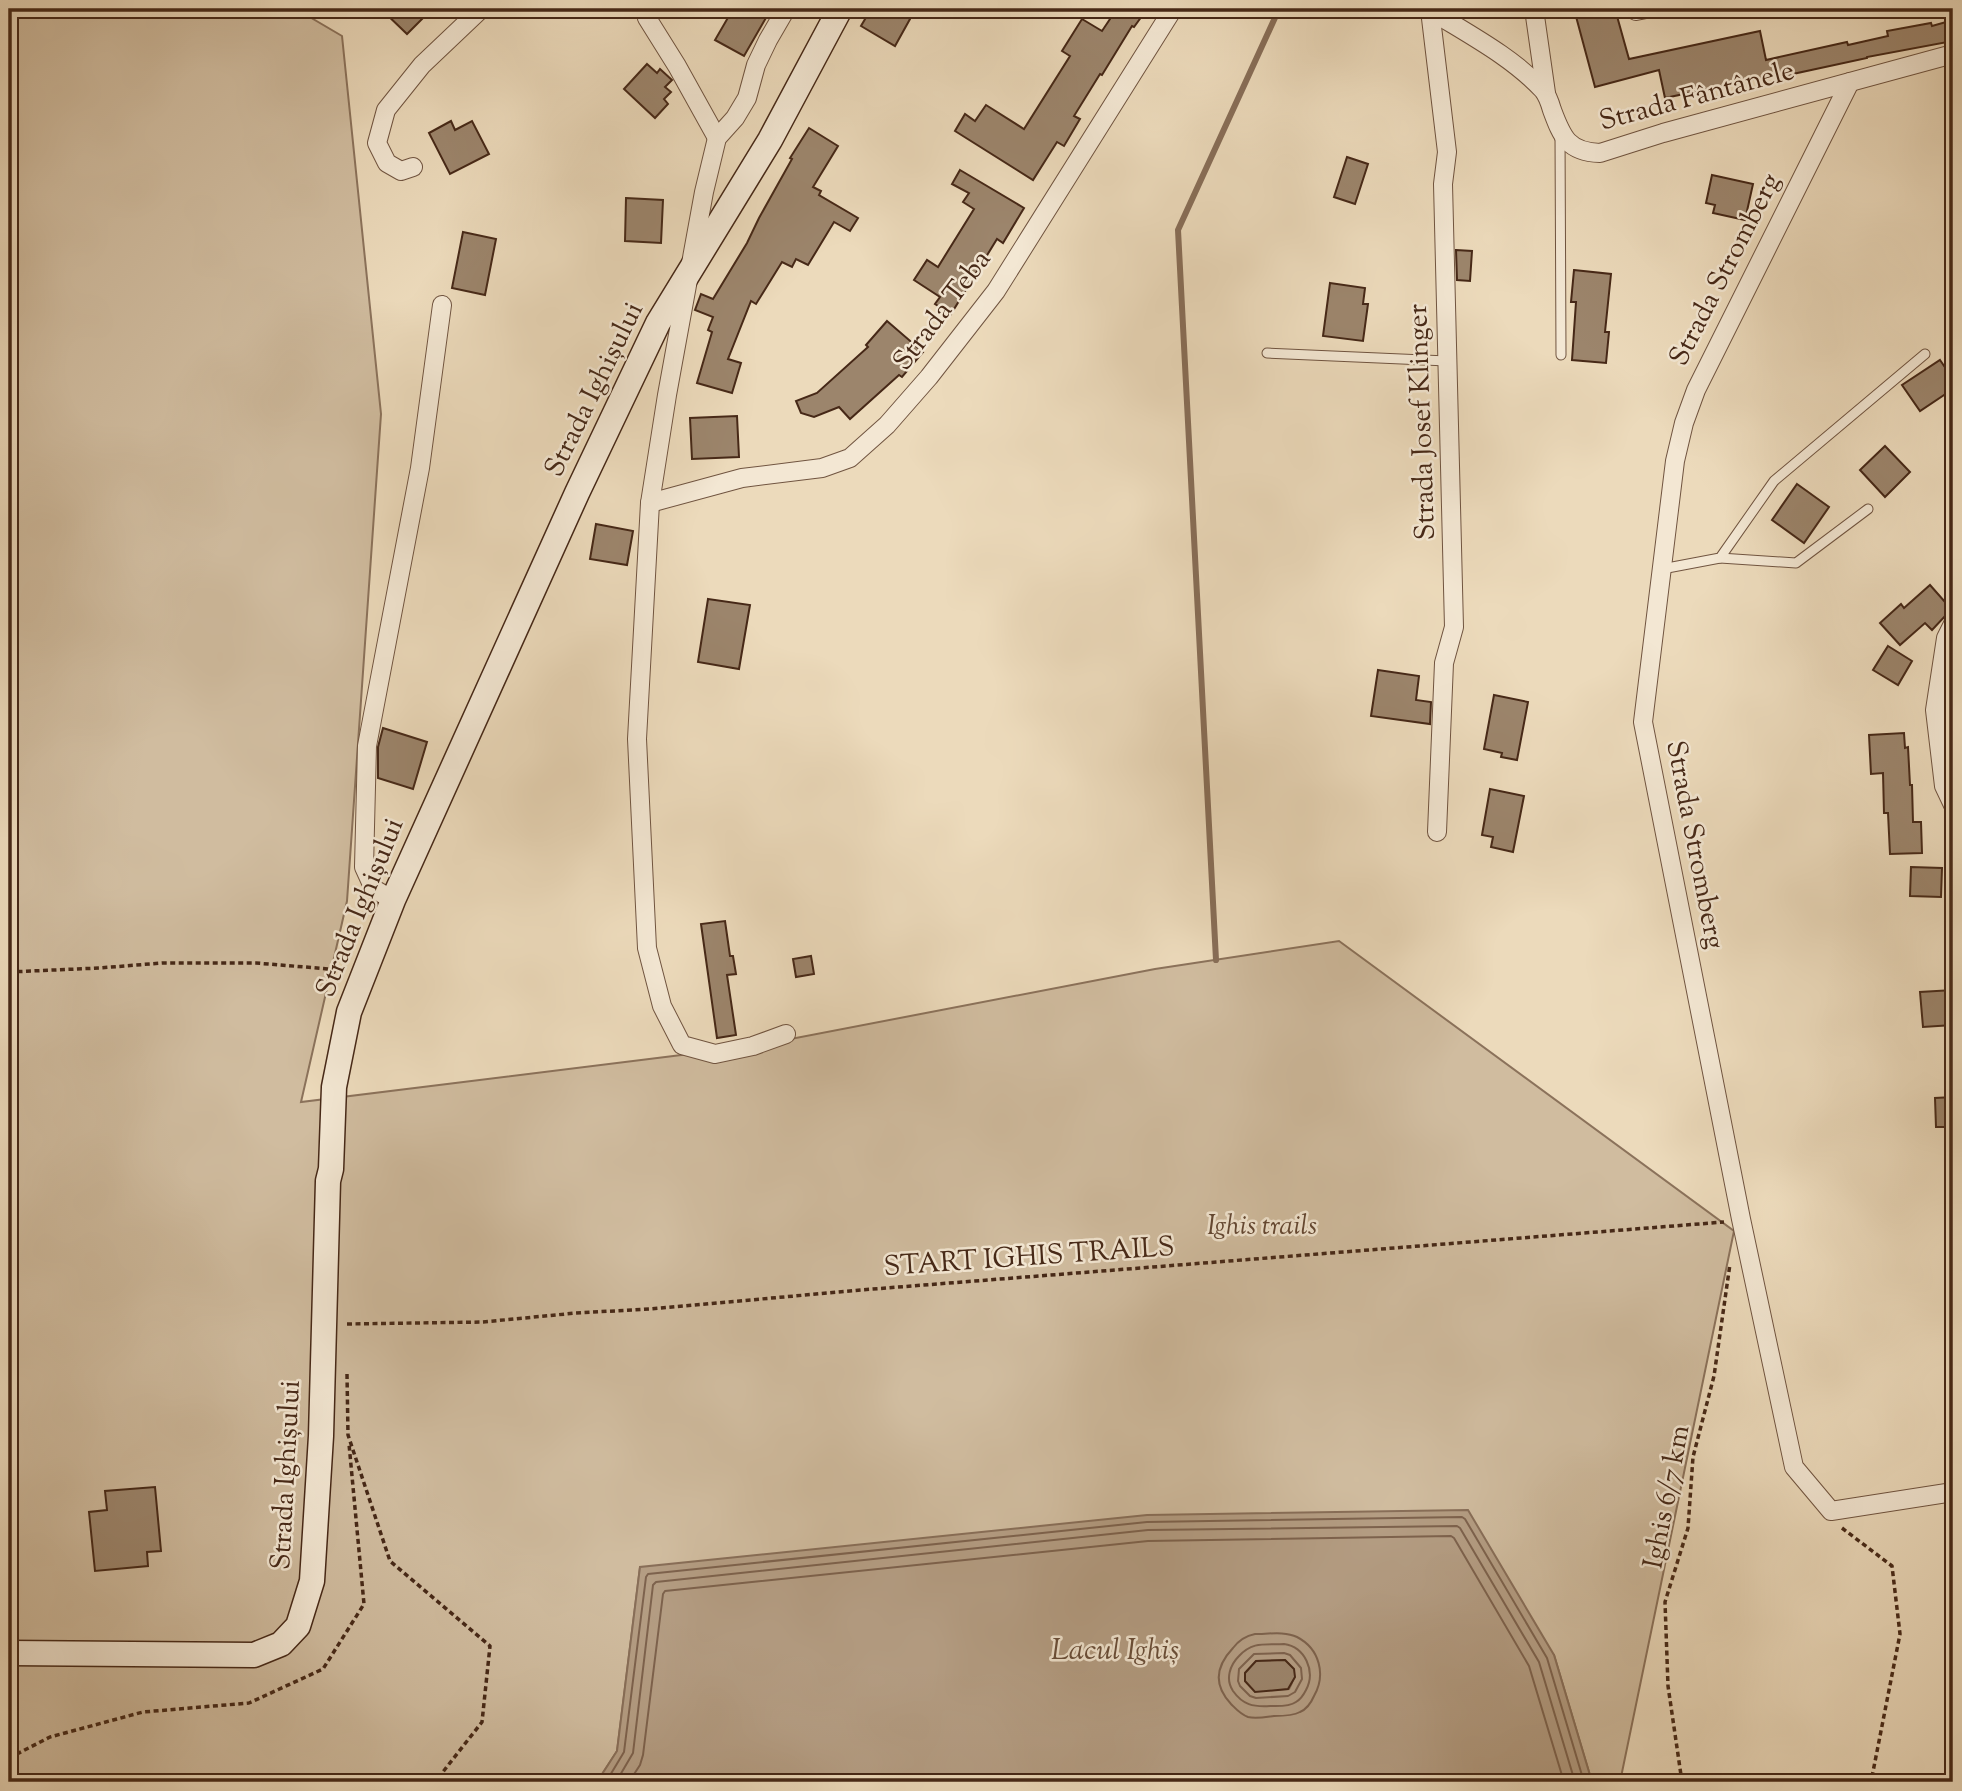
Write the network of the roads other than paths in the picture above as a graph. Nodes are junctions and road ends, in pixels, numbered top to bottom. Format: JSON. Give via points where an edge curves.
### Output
{"nodes":[{"id":1,"x":481,"y":9,"type":"edge"},
{"id":2,"x":786,"y":9,"type":"edge"},
{"id":3,"x":840,"y":9,"type":"edge"},
{"id":4,"x":1172,"y":9,"type":"edge"},
{"id":5,"x":1429,"y":9,"type":"edge"},
{"id":6,"x":1534,"y":9,"type":"edge"},
{"id":7,"x":647,"y":18,"type":"dead end"},
{"id":8,"x":1953,"y":54,"type":"edge"},
{"id":9,"x":1850,"y":82,"type":"junction"},
{"id":10,"x":1546,"y":93,"type":"junction"},
{"id":11,"x":1560,"y":132,"type":"junction"},
{"id":12,"x":716,"y":138,"type":"junction"},
{"id":13,"x":414,"y":167,"type":"dead end"},
{"id":14,"x":691,"y":272,"type":"junction"},
{"id":15,"x":442,"y":305,"type":"dead end"},
{"id":16,"x":1267,"y":353,"type":"dead end"},
{"id":17,"x":1925,"y":354,"type":"dead end"},
{"id":18,"x":1561,"y":355,"type":"dead end"},
{"id":19,"x":1447,"y":361,"type":"junction"},
{"id":20,"x":650,"y":503,"type":"junction"},
{"id":21,"x":1868,"y":509,"type":"dead end"},
{"id":22,"x":1720,"y":558,"type":"junction"},
{"id":23,"x":1662,"y":569,"type":"junction"},
{"id":24,"x":1953,"y":624,"type":"edge"},
{"id":25,"x":1946,"y":687,"type":"edge"},
{"id":26,"x":1953,"y":805,"type":"edge"},
{"id":27,"x":1437,"y":832,"type":"dead end"},
{"id":28,"x":393,"y":900,"type":"junction"},
{"id":29,"x":786,"y":1034,"type":"dead end"},
{"id":30,"x":1953,"y":1492,"type":"edge"},
{"id":31,"x":9,"y":1653,"type":"edge"}],
"edges":[{"from":1,"to":13,"type":"street","via":[[422,65],[386,110],[377,143],[387,163],[401,171]]},
{"from":2,"to":12,"type":"street","via":[[757,65],[747,98]]},
{"from":3,"to":14,"type":"street","name":"Strada Ighișului","via":[[770,140]]},
{"from":4,"to":20,"type":"street","name":"Strada Teba","via":[[996,291],[887,425],[850,458],[822,468],[742,478]]},
{"from":5,"to":10,"type":"street","name":"Strada Fântânele","via":[[1508,59]]},
{"from":5,"to":19,"type":"street","name":"Strada Josef Klinger","via":[[1447,152],[1443,184]]},
{"from":6,"to":10,"type":"street"},
{"from":7,"to":12,"type":"street"},
{"from":8,"to":9,"type":"street","name":"Strada Fântânele"},
{"from":9,"to":11,"type":"street","name":"Strada Fântânele","via":[[1600,153],[1572,146]]},
{"from":9,"to":23,"type":"street","name":"Strada Stromberg","via":[[1696,390],[1675,461]]},
{"from":10,"to":11,"type":"street","name":"Strada Fântânele"},
{"from":11,"to":18,"type":"lane"},
{"from":12,"to":14,"type":"street"},
{"from":14,"to":20,"type":"street"},
{"from":14,"to":28,"type":"street","name":"Strada Ighișului","via":[[658,323],[577,492]]},
{"from":15,"to":28,"type":"street","via":[[420,468],[367,746],[363,867],[374,889]]},
{"from":16,"to":19,"type":"lane"},
{"from":17,"to":22,"type":"lane","via":[[1774,481]]},
{"from":19,"to":27,"type":"street","name":"Strada Josef Klinger","via":[[1454,627],[1444,663]]},
{"from":20,"to":29,"type":"street","via":[[637,739],[647,948],[662,1006],[682,1045],[715,1054]]},
{"from":21,"to":22,"type":"lane","via":[[1796,563]]},
{"from":22,"to":23,"type":"lane"},
{"from":23,"to":30,"type":"street","name":"Strada Stromberg","via":[[1643,722],[1795,1470],[1831,1511]]},
{"from":24,"to":25,"type":"street","via":[[1946,638]]},
{"from":25,"to":26,"type":"street","via":[[1935,710],[1944,786]]},
{"from":28,"to":31,"type":"street","name":"Strada Ighișului","via":[[349,1012],[334,1087],[312,1581],[298,1626],[281,1644],[254,1655]]}]}
